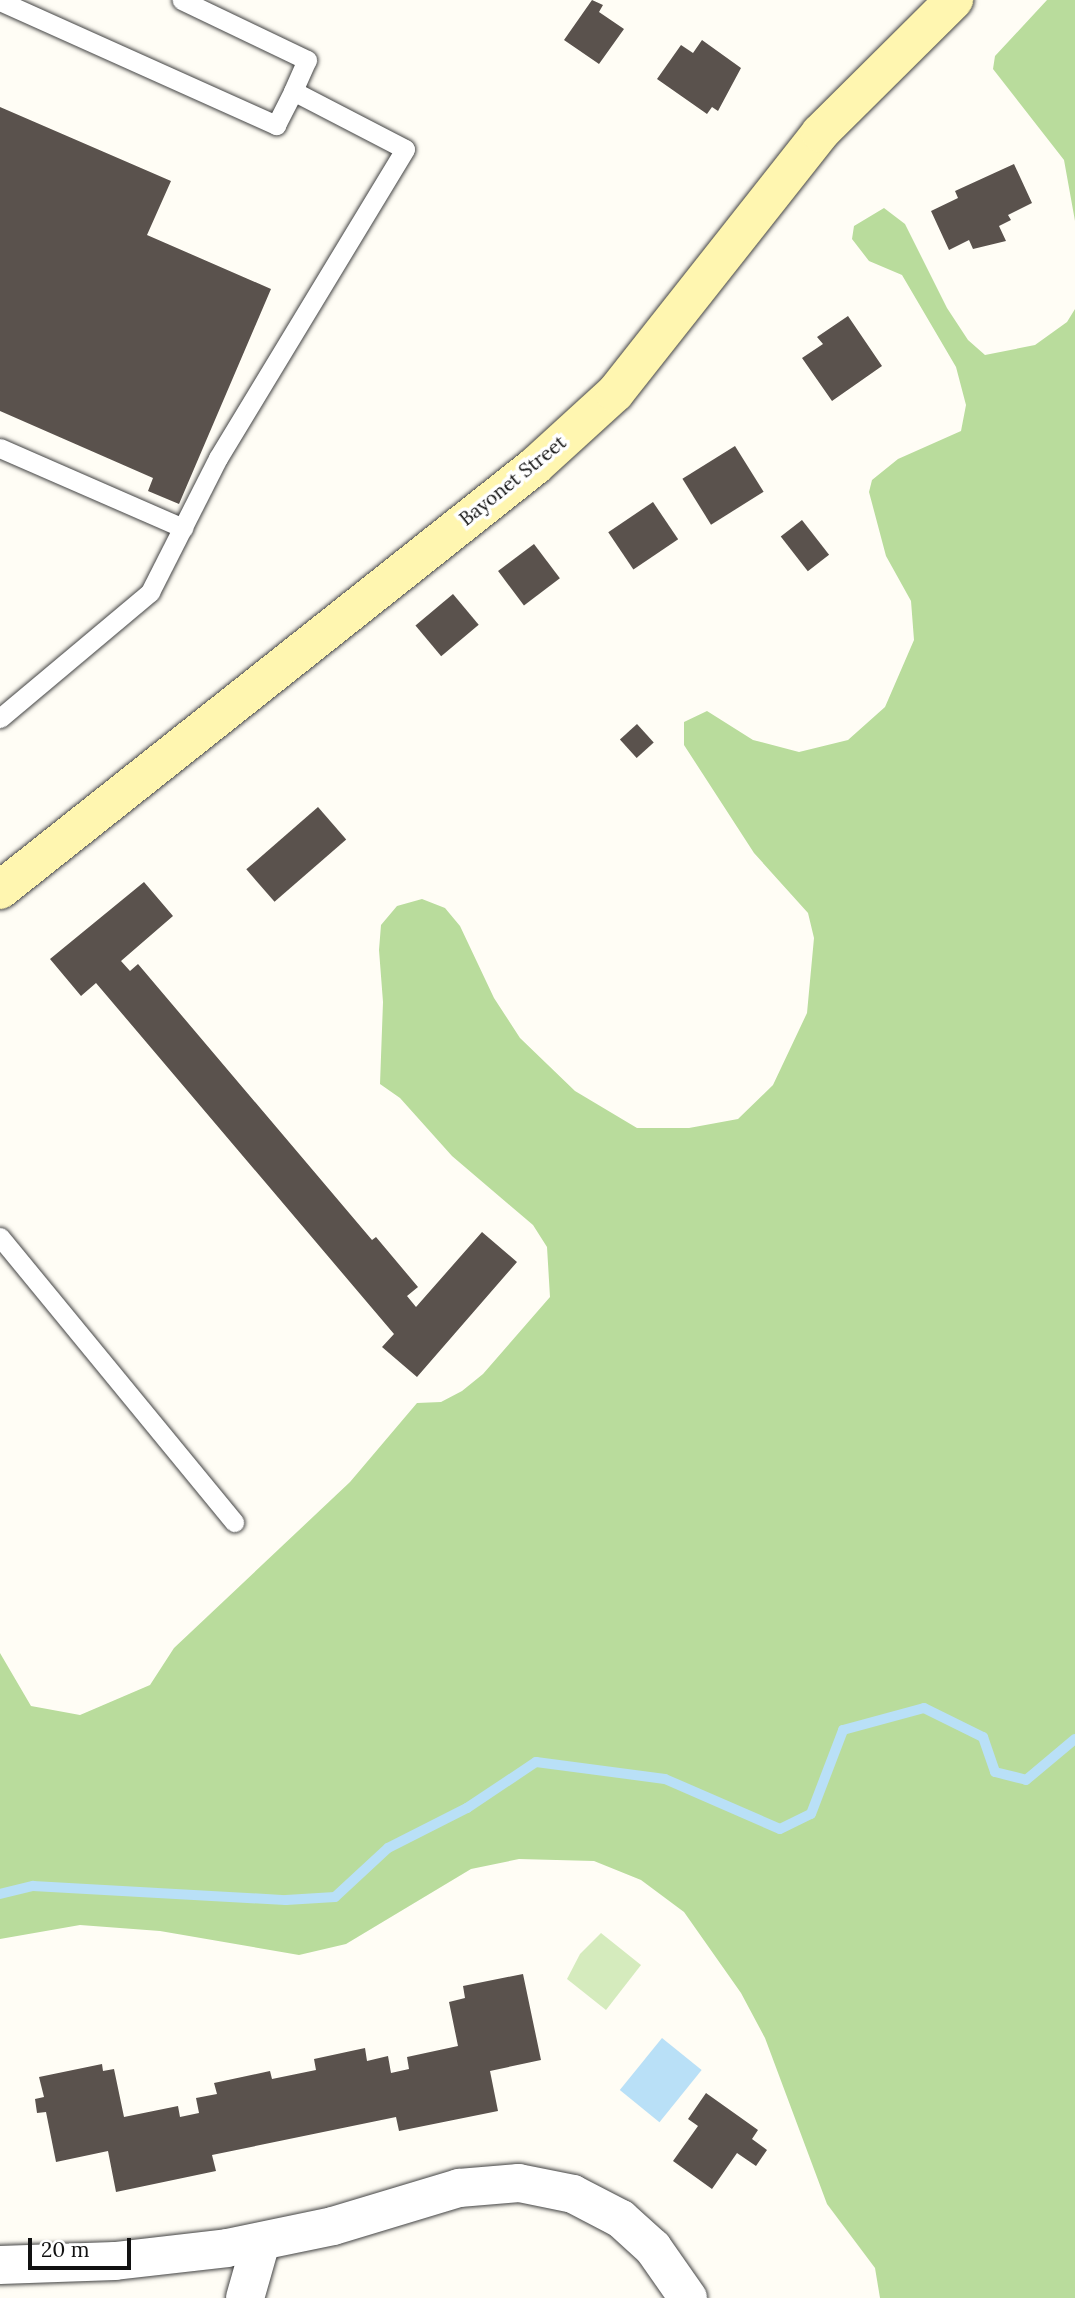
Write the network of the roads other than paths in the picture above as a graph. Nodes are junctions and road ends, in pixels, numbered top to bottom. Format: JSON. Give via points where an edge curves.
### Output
{"nodes":[{"id":1,"x":182,"y":0,"type":"edge"},
{"id":2,"x":954,"y":0,"type":"edge"},
{"id":3,"x":0,"y":1,"type":"edge"},
{"id":4,"x":293,"y":91,"type":"junction"},
{"id":5,"x":0,"y":448,"type":"edge"},
{"id":6,"x":183,"y":528,"type":"junction"},
{"id":7,"x":0,"y":718,"type":"edge"},
{"id":8,"x":0,"y":890,"type":"edge"},
{"id":9,"x":0,"y":1237,"type":"edge"},
{"id":10,"x":234,"y":1522,"type":"dead end"},
{"id":11,"x":261,"y":2242,"type":"junction"},
{"id":12,"x":0,"y":2265,"type":"edge"},
{"id":13,"x":245,"y":2298,"type":"edge"},
{"id":14,"x":688,"y":2298,"type":"edge"}],
"edges":[{"from":1,"to":4,"type":"lane","via":[[307,60]]},
{"from":2,"to":8,"type":"street","name":"Bayonet Street","via":[[820,133],[615,393],[535,466]]},
{"from":3,"to":4,"type":"lane","via":[[276,125]]},
{"from":4,"to":6,"type":"lane","via":[[405,149],[218,458]]},
{"from":5,"to":6,"type":"lane"},
{"from":6,"to":7,"type":"lane","via":[[150,592]]},
{"from":9,"to":10,"type":"lane"},
{"from":11,"to":12,"type":"street","via":[[115,2261]]},
{"from":11,"to":13,"type":"street"},
{"from":11,"to":14,"type":"street","via":[[334,2226],[459,2188],[533,2185],[584,2198],[621,2219],[653,2248]]}]}
